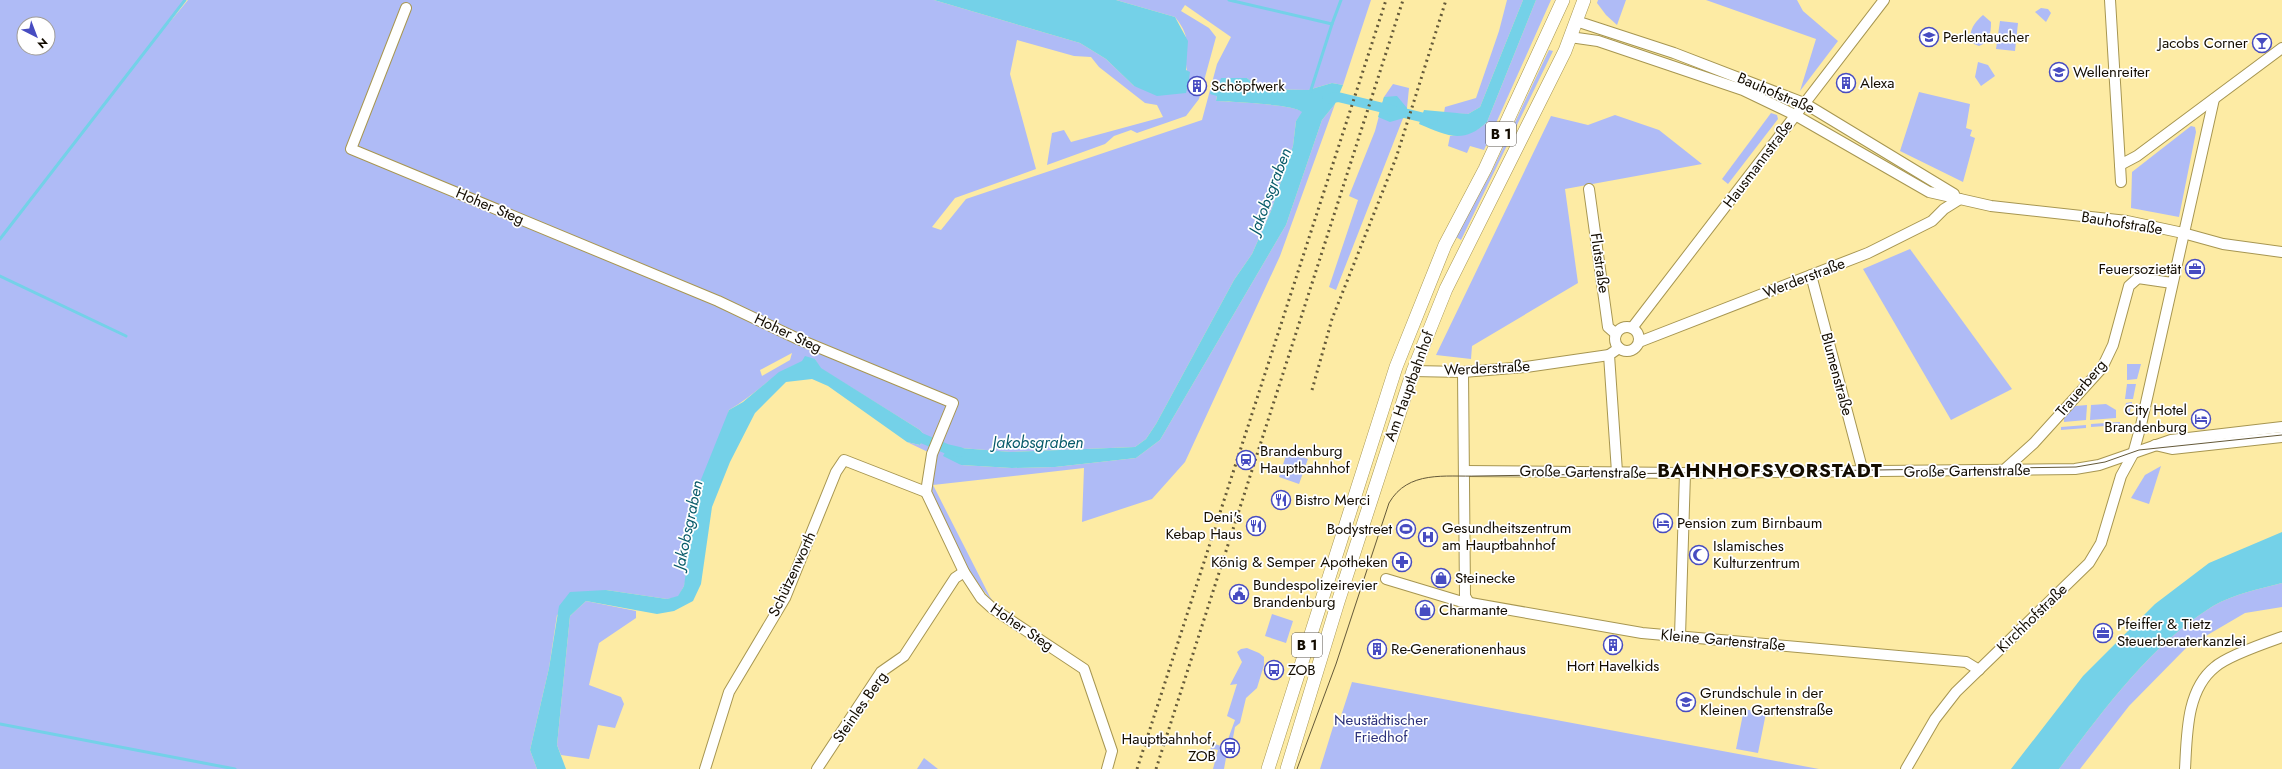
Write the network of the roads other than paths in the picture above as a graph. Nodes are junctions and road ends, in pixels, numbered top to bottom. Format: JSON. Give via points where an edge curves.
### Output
{"nodes":[{"id":1,"x":1563,"y":0,"type":"edge"},
{"id":2,"x":1584,"y":0,"type":"edge"},
{"id":3,"x":1884,"y":0,"type":"edge"},
{"id":4,"x":2110,"y":0,"type":"edge"},
{"id":5,"x":406,"y":8,"type":"dead end"},
{"id":6,"x":1554,"y":21,"type":"junction"},
{"id":7,"x":1576,"y":21,"type":"junction"},
{"id":8,"x":1570,"y":37,"type":"junction"},
{"id":9,"x":2282,"y":48,"type":"edge"},
{"id":10,"x":2214,"y":99,"type":"junction"},
{"id":11,"x":1804,"y":103,"type":"junction"},
{"id":12,"x":1795,"y":114,"type":"junction"},
{"id":13,"x":2120,"y":165,"type":"junction"},
{"id":14,"x":2121,"y":182,"type":"dead end"},
{"id":15,"x":1589,"y":189,"type":"dead end"},
{"id":16,"x":1960,"y":199,"type":"junction"},
{"id":17,"x":2183,"y":233,"type":"junction"},
{"id":18,"x":1445,"y":245,"type":"junction"},
{"id":19,"x":2282,"y":252,"type":"edge"},
{"id":20,"x":1464,"y":254,"type":"junction"},
{"id":21,"x":1811,"y":275,"type":"junction"},
{"id":22,"x":2172,"y":283,"type":"junction"},
{"id":23,"x":1632,"y":328,"type":"junction"},
{"id":24,"x":1616,"y":334,"type":"junction"},
{"id":25,"x":1639,"y":342,"type":"junction"},
{"id":26,"x":1619,"y":348,"type":"junction"},
{"id":27,"x":1609,"y":355,"type":"junction"},
{"id":28,"x":1396,"y":367,"type":"junction"},
{"id":29,"x":1413,"y":371,"type":"junction"},
{"id":30,"x":1463,"y":372,"type":"junction"},
{"id":31,"x":2282,"y":427,"type":"edge"},
{"id":32,"x":2282,"y":437,"type":"edge"},
{"id":33,"x":2155,"y":445,"type":"junction"},
{"id":34,"x":2133,"y":454,"type":"junction"},
{"id":35,"x":1464,"y":470,"type":"junction"},
{"id":36,"x":2004,"y":470,"type":"junction"},
{"id":37,"x":1617,"y":472,"type":"junction"},
{"id":38,"x":1863,"y":472,"type":"junction"},
{"id":39,"x":1685,"y":473,"type":"junction"},
{"id":40,"x":926,"y":492,"type":"junction"},
{"id":41,"x":964,"y":572,"type":"junction"},
{"id":42,"x":1386,"y":579,"type":"dead end"},
{"id":43,"x":1468,"y":601,"type":"junction"},
{"id":44,"x":1680,"y":636,"type":"junction"},
{"id":45,"x":2282,"y":637,"type":"edge"},
{"id":46,"x":1979,"y":670,"type":"junction"},
{"id":47,"x":705,"y":769,"type":"edge"},
{"id":48,"x":817,"y":769,"type":"edge"},
{"id":49,"x":1107,"y":769,"type":"edge"},
{"id":50,"x":1268,"y":769,"type":"edge"},
{"id":51,"x":1287,"y":769,"type":"edge"},
{"id":52,"x":1906,"y":769,"type":"edge"},
{"id":53,"x":2185,"y":769,"type":"edge"}],
"edges":[{"from":1,"to":6,"type":"main road","number":"B 1"},
{"from":2,"to":7,"type":"main road","number":"B 1"},
{"from":3,"to":11,"type":"street","name":"Hausmannstraße"},
{"from":4,"to":13,"type":"street"},
{"from":5,"to":40,"type":"street","name":"Hoher Steg","via":[[351,149],[718,301],[798,339],[953,403],[932,454]]},
{"from":6,"to":7,"type":"main road"},
{"from":6,"to":8,"type":"main road"},
{"from":6,"to":18,"type":"main road","name":"Am Hauptbahnhof","number":"B 1","via":[[1485,169]]},
{"from":7,"to":8,"type":"main road","name":"Am Hauptbahnhof","number":"B 1"},
{"from":7,"to":11,"type":"street","name":"Bauhofstraße","via":[[1674,53]]},
{"from":8,"to":12,"type":"street","name":"Bauhofstraße","via":[[1598,41],[1698,73],[1744,90]]},
{"from":8,"to":20,"type":"main road","name":"Am Hauptbahnhof","number":"B 1"},
{"from":9,"to":10,"type":"street"},
{"from":10,"to":13,"type":"street","via":[[2137,156]]},
{"from":10,"to":17,"type":"street"},
{"from":11,"to":12,"type":"street","name":"Hausmannstraße"},
{"from":11,"to":16,"type":"street","name":"Bauhofstraße"},
{"from":12,"to":16,"type":"street","name":"Bauhofstraße","via":[[1929,192]]},
{"from":12,"to":23,"type":"street","name":"Hausmannstraße"},
{"from":13,"to":14,"type":"street"},
{"from":15,"to":24,"type":"street","name":"Flutstraße","via":[[1608,327]]},
{"from":16,"to":17,"type":"street","name":"Bauhofstraße","via":[[1991,206],[2127,221]]},
{"from":16,"to":21,"type":"street","name":"Werderstraße","via":[[1944,209],[1932,221],[1868,253]]},
{"from":17,"to":19,"type":"street","name":"Bauhofstraße","via":[[2223,244]]},
{"from":17,"to":22,"type":"street"},
{"from":18,"to":20,"type":"main road"},
{"from":18,"to":28,"type":"main road","name":"Am Hauptbahnhof","number":"B 1"},
{"from":20,"to":29,"type":"main road","name":"Am Hauptbahnhof","number":"B 1","via":[[1446,289]]},
{"from":21,"to":25,"type":"street","name":"Werderstraße"},
{"from":21,"to":38,"type":"street","name":"Blumenstraße"},
{"from":22,"to":34,"type":"street"},
{"from":22,"to":36,"type":"street","name":"Trauerberg","via":[[2138,278],[2130,286],[2113,345],[2102,368],[2034,443]]},
{"from":23,"to":24,"type":"street","via":[[1621,328]]},
{"from":23,"to":25,"type":"street","via":[[1638,334]]},
{"from":24,"to":26,"type":"street","via":[[1615,342]]},
{"from":25,"to":26,"type":"street","name":"Werderstraße","via":[[1629,351]]},
{"from":26,"to":27,"type":"street"},
{"from":27,"to":30,"type":"street","name":"Werderstraße","via":[[1526,367]]},
{"from":27,"to":37,"type":"street"},
{"from":28,"to":29,"type":"main road"},
{"from":28,"to":50,"type":"main road","name":"Am Hauptbahnhof","number":"B 1"},
{"from":29,"to":30,"type":"street","name":"Werderstraße"},
{"from":29,"to":51,"type":"main road","name":"Am Hauptbahnhof","number":"B 1"},
{"from":30,"to":35,"type":"street"},
{"from":31,"to":33,"type":"street","name":"Große Gartenstraße","via":[[2171,440]]},
{"from":32,"to":33,"type":"street","via":[[2172,449]]},
{"from":33,"to":34,"type":"street","name":"Große Gartenstraße"},
{"from":34,"to":36,"type":"street","name":"Große Gartenstraße","via":[[2099,465],[2075,469]]},
{"from":34,"to":46,"type":"street","name":"Kirchhofstraße","via":[[2121,476],[2101,543],[2089,563]]},
{"from":35,"to":37,"type":"street","name":"Große Gartenstraße"},
{"from":35,"to":43,"type":"street","via":[[1465,596]]},
{"from":36,"to":38,"type":"street","name":"Große Gartenstraße"},
{"from":37,"to":39,"type":"street","name":"Große Gartenstraße"},
{"from":38,"to":39,"type":"street","name":"Große Gartenstraße"},
{"from":39,"to":44,"type":"street"},
{"from":40,"to":41,"type":"street","name":"Hoher Steg"},
{"from":40,"to":47,"type":"street","name":"Schützenworth","via":[[844,460],[836,472],[785,598],[733,682]]},
{"from":41,"to":48,"type":"street","name":"Steinles Berg","via":[[955,578],[904,656],[881,672]]},
{"from":41,"to":49,"type":"street","name":"Hoher Steg","via":[[981,598],[992,608],[1084,669],[1112,751]]},
{"from":42,"to":43,"type":"street","name":"Kleine Gartenstraße","via":[[1459,601]]},
{"from":43,"to":44,"type":"street","name":"Kleine Gartenstraße","via":[[1642,633]]},
{"from":44,"to":46,"type":"street","name":"Kleine Gartenstraße","via":[[1966,662]]},
{"from":45,"to":53,"type":"street","via":[[2216,666],[2201,682],[2195,696],[2187,738]]},
{"from":46,"to":52,"type":"street","name":"Kirchhofstraße","via":[[1946,704]]}]}
